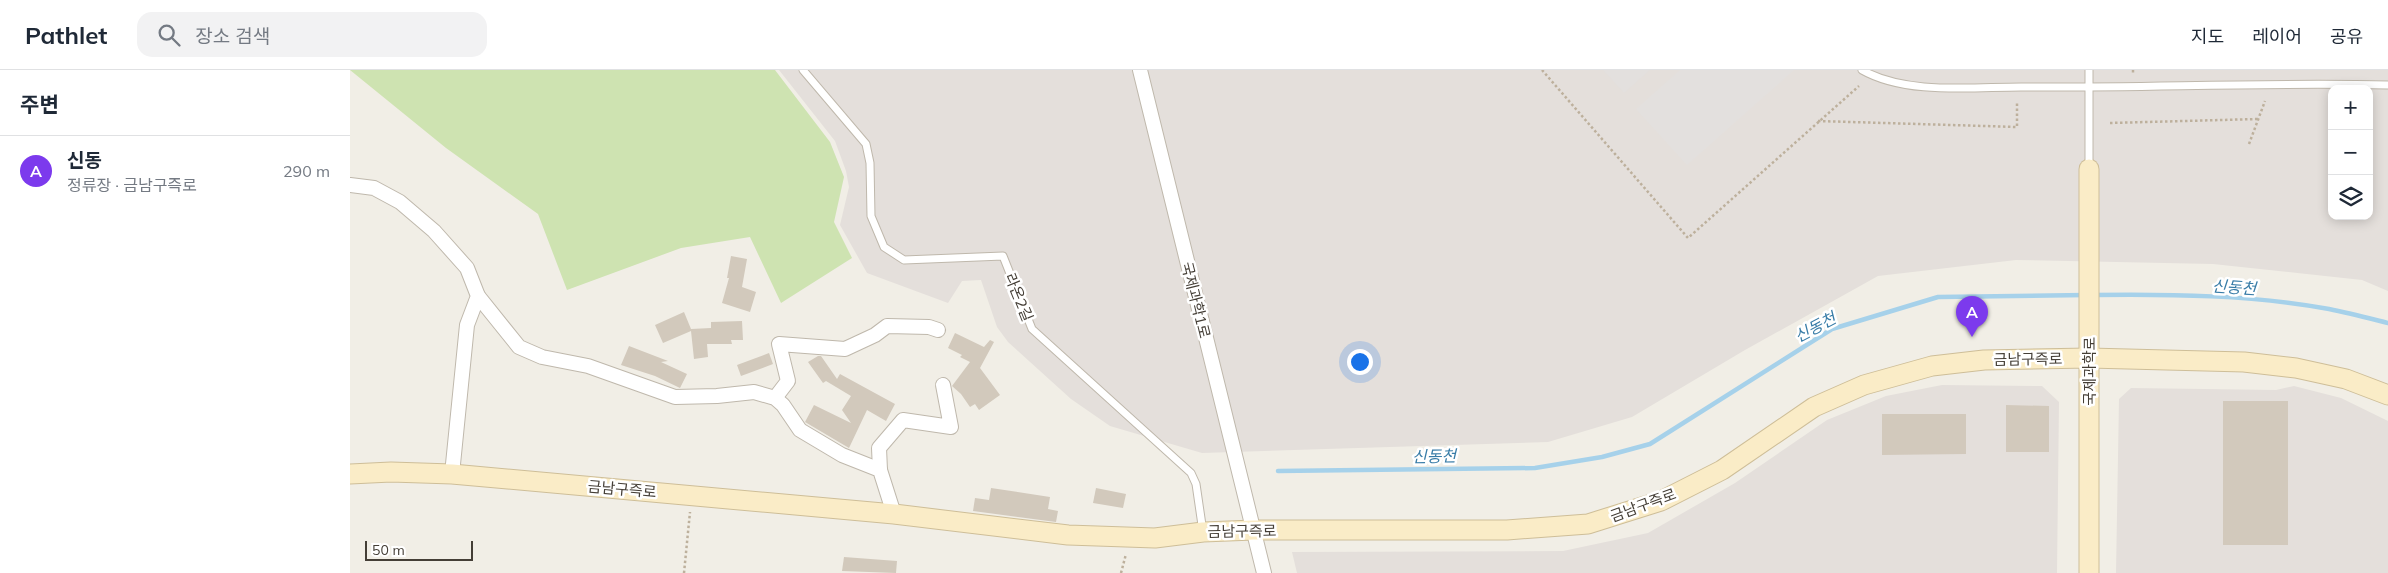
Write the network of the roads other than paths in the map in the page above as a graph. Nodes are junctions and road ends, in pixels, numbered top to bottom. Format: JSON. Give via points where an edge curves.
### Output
{"nodes":[{"id":1,"x":803,"y":70,"type":"edge"},
{"id":2,"x":1140,"y":70,"type":"edge"},
{"id":3,"x":1862,"y":70,"type":"edge"},
{"id":4,"x":2088,"y":70,"type":"edge"},
{"id":5,"x":2388,"y":85,"type":"edge"},
{"id":6,"x":2088,"y":88,"type":"junction"},
{"id":7,"x":2089,"y":169,"type":"joint"},
{"id":8,"x":350,"y":185,"type":"edge"},
{"id":9,"x":478,"y":296,"type":"junction"},
{"id":10,"x":938,"y":330,"type":"dead end"},
{"id":11,"x":2089,"y":358,"type":"junction"},
{"id":12,"x":944,"y":385,"type":"dead end"},
{"id":13,"x":2388,"y":395,"type":"edge"},
{"id":14,"x":774,"y":398,"type":"junction"},
{"id":15,"x":880,"y":470,"type":"junction"},
{"id":16,"x":350,"y":474,"type":"edge"},
{"id":17,"x":452,"y":474,"type":"junction"},
{"id":18,"x":894,"y":514,"type":"junction"},
{"id":19,"x":1254,"y":530,"type":"junction"},
{"id":20,"x":1203,"y":532,"type":"junction"},
{"id":21,"x":1264,"y":573,"type":"edge"},
{"id":22,"x":2088,"y":573,"type":"edge"}],
"edges":[{"from":1,"to":20,"type":"lane","name":"라온2길","via":[[866,144],[870,163],[870,216],[884,247],[904,260],[1003,256],[1032,329],[1191,473],[1196,484]]},
{"from":2,"to":19,"type":"street","name":"국제과학1로"},
{"from":3,"to":6,"type":"lane","via":[[1878,79],[1912,86]]},
{"from":4,"to":6,"type":"lane"},
{"from":5,"to":6,"type":"lane"},
{"from":6,"to":7,"type":"lane"},
{"from":7,"to":11,"type":"main road","name":"국제과학로"},
{"from":8,"to":9,"type":"street","via":[[374,188],[400,202],[434,230],[467,268]]},
{"from":9,"to":14,"type":"street","via":[[519,346],[542,358],[588,366],[676,397],[754,392]]},
{"from":9,"to":17,"type":"street","via":[[467,325]]},
{"from":10,"to":14,"type":"street","via":[[887,326],[845,349],[779,344],[788,381]]},
{"from":11,"to":13,"type":"main road","name":"금남구즉로","via":[[2244,362],[2296,368],[2346,379]]},
{"from":11,"to":19,"type":"main road","name":"금남구즉로","via":[[1984,360],[1932,366],[1864,384],[1814,407],[1722,470],[1661,501],[1588,524],[1497,530]]},
{"from":11,"to":22,"type":"main road","name":"국제과학로"},
{"from":12,"to":15,"type":"street","via":[[951,427],[903,420],[879,448]]},
{"from":14,"to":15,"type":"street","via":[[783,405],[800,430],[842,455]]},
{"from":15,"to":18,"type":"street"},
{"from":16,"to":17,"type":"main road","name":"금남구즉로"},
{"from":17,"to":18,"type":"main road","name":"금남구즉로"},
{"from":18,"to":20,"type":"main road","name":"금남구즉로","via":[[1068,535],[1155,538]]},
{"from":19,"to":20,"type":"main road","name":"금남구즉로"},
{"from":19,"to":21,"type":"street","name":"국제과학1로"}]}
